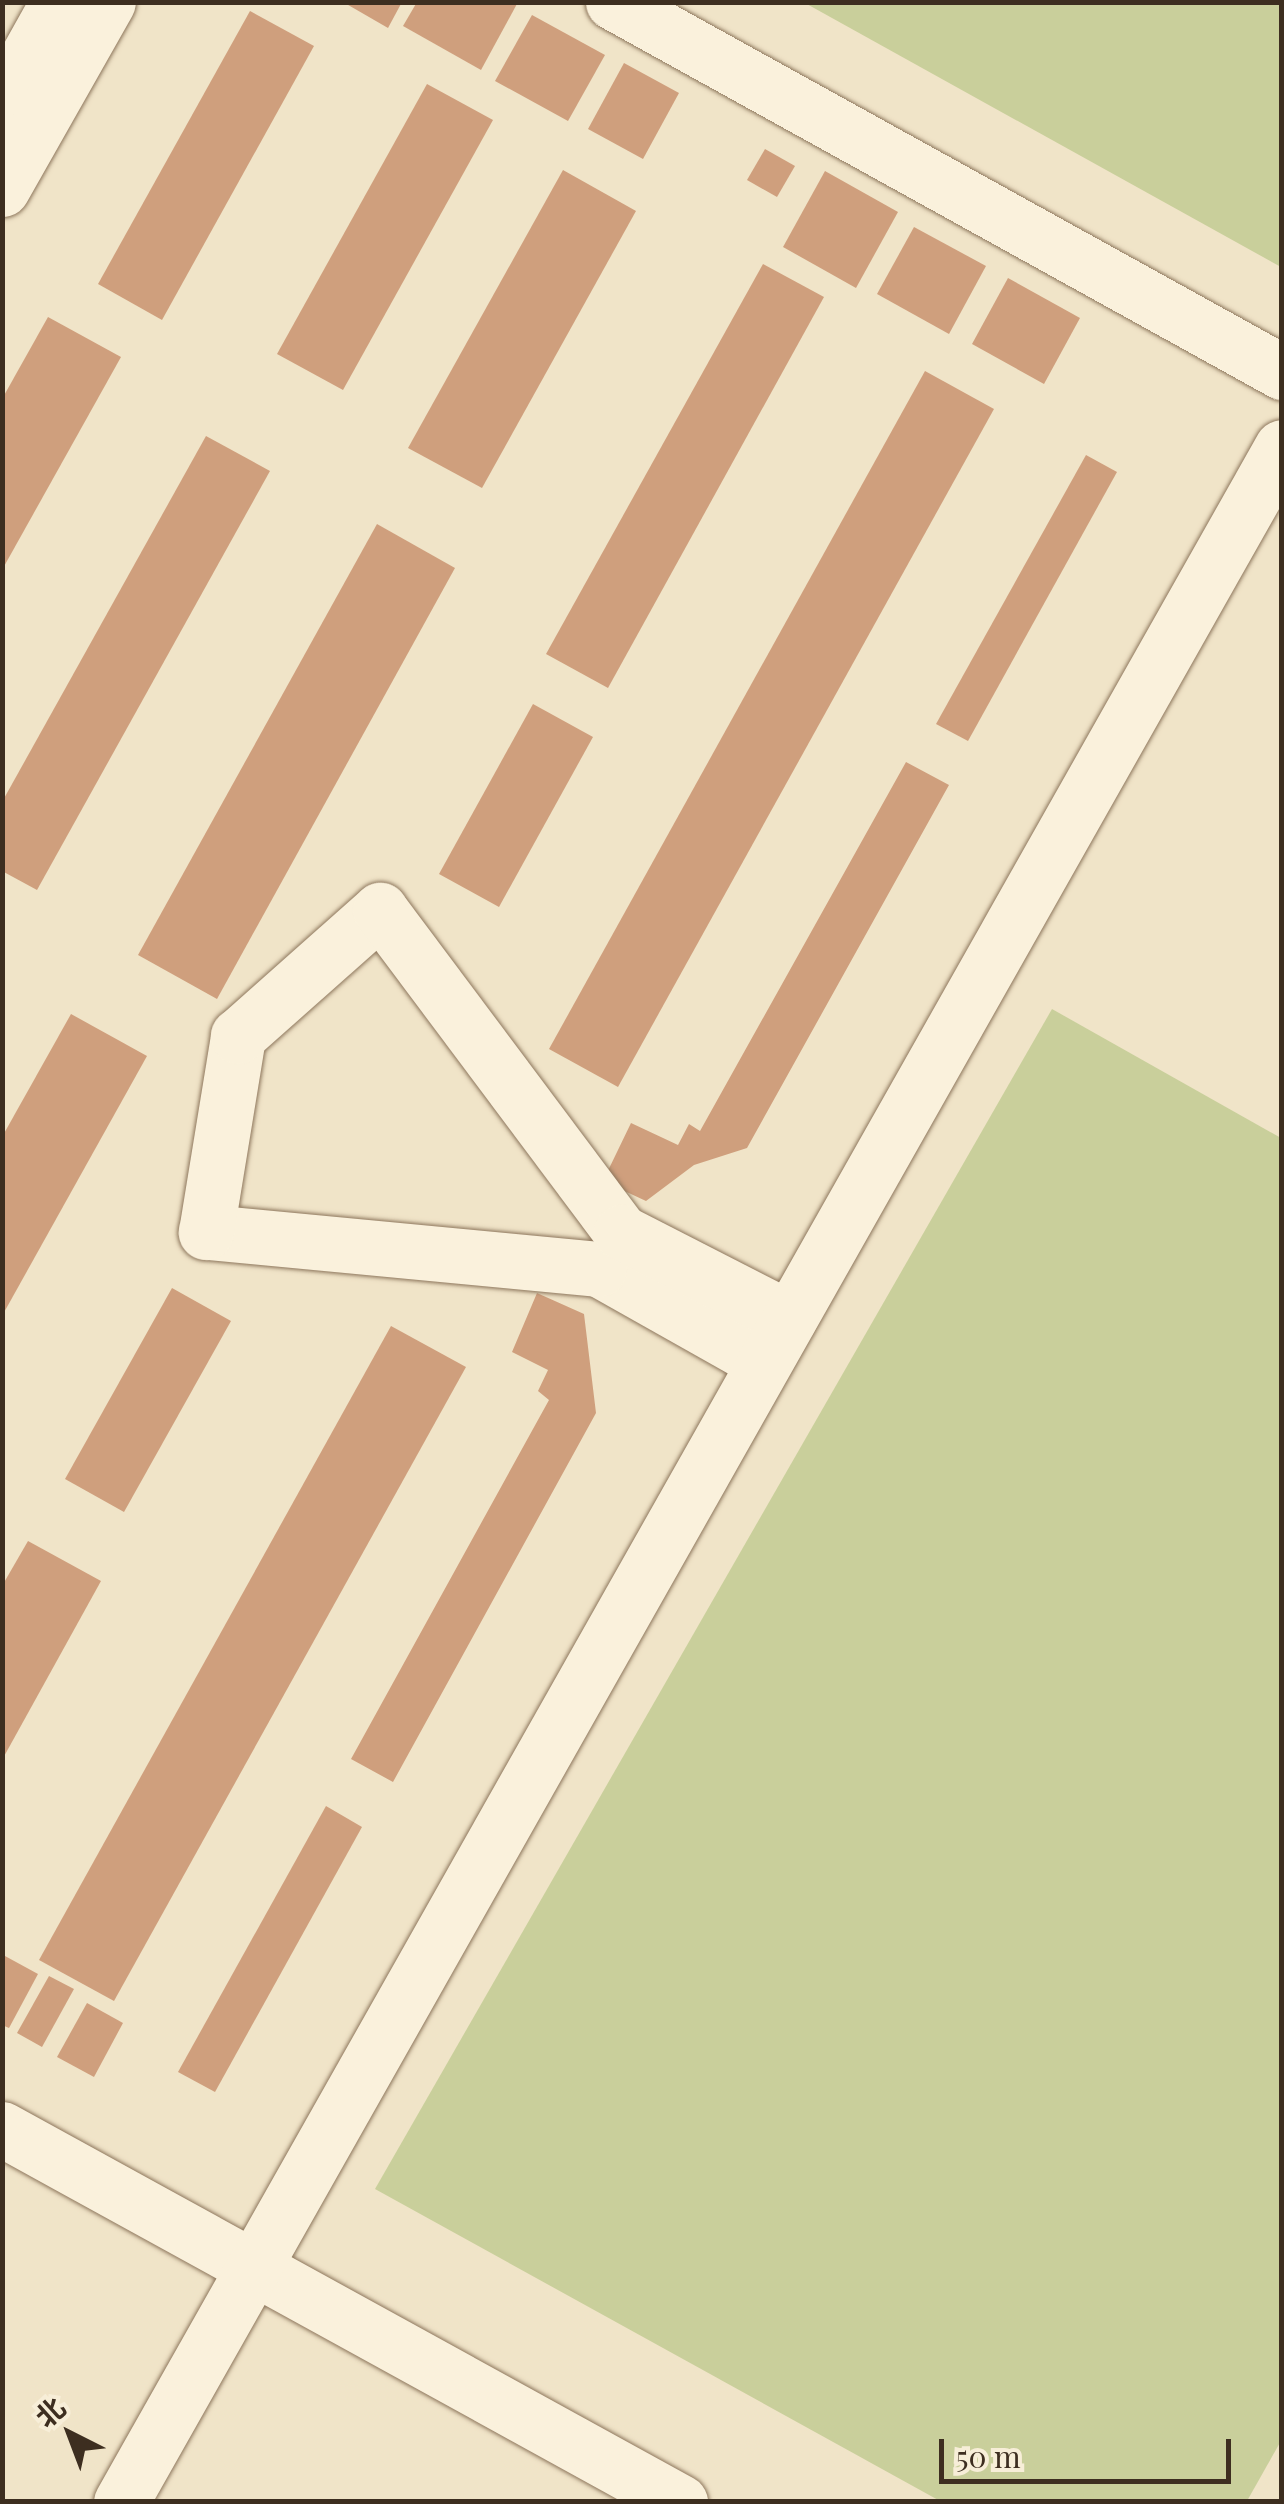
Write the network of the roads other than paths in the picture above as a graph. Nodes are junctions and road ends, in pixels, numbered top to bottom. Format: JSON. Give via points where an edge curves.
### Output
{"nodes":[{"id":1,"x":58,"y":2,"type":"edge"},
{"id":2,"x":108,"y":2,"type":"edge"},
{"id":3,"x":614,"y":2,"type":"edge"},
{"id":4,"x":2,"y":102,"type":"edge"},
{"id":5,"x":2,"y":190,"type":"edge"},
{"id":6,"x":1282,"y":372,"type":"edge"},
{"id":7,"x":1282,"y":447,"type":"edge"},
{"id":8,"x":776,"y":1340,"type":"junction"},
{"id":9,"x":2,"y":2129,"type":"edge"},
{"id":10,"x":2,"y":2167,"type":"edge"},
{"id":11,"x":246,"y":2281,"type":"junction"},
{"id":12,"x":121,"y":2502,"type":"edge"},
{"id":13,"x":610,"y":2502,"type":"edge"},
{"id":14,"x":680,"y":2502,"type":"edge"}],
"edges":[{"from":1,"to":4,"type":"street"},
{"from":2,"to":5,"type":"street"},
{"from":3,"to":6,"type":"street"},
{"from":7,"to":8,"type":"street"},
{"from":8,"to":8,"type":"street","via":[[621,1232],[380,910],[238,1036],[206,1232],[599,1269]]},
{"from":8,"to":11,"type":"street"},
{"from":9,"to":11,"type":"street"},
{"from":10,"to":11,"type":"street"},
{"from":11,"to":12,"type":"street"},
{"from":11,"to":13,"type":"street"},
{"from":11,"to":14,"type":"street"}]}
